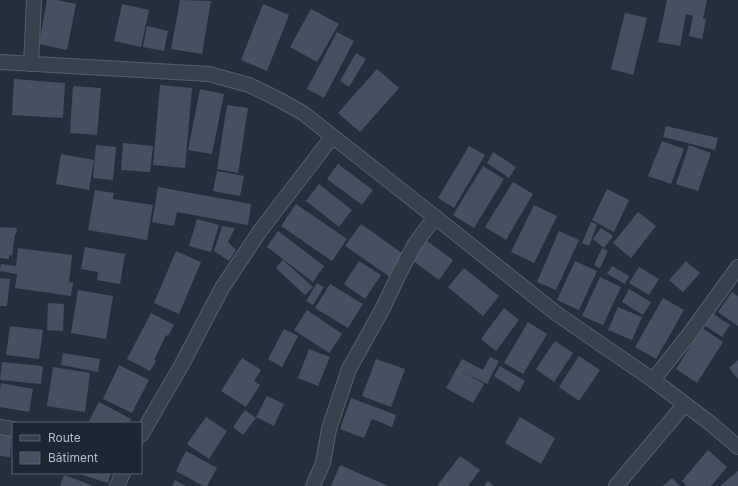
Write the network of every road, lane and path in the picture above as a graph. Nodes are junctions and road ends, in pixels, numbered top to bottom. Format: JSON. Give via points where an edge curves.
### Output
{"nodes":[{"id":1,"x":34,"y":0,"type":"edge"},
{"id":2,"x":0,"y":62,"type":"edge"},
{"id":3,"x":31,"y":64,"type":"junction"},
{"id":4,"x":332,"y":137,"type":"junction"},
{"id":5,"x":435,"y":217,"type":"junction"},
{"id":6,"x":738,"y":267,"type":"edge"},
{"id":7,"x":653,"y":380,"type":"junction"},
{"id":8,"x":685,"y":404,"type":"junction"},
{"id":9,"x":0,"y":427,"type":"edge"},
{"id":10,"x":12,"y":429,"type":"edge"},
{"id":11,"x":142,"y":433,"type":"edge"},
{"id":12,"x":738,"y":447,"type":"edge"},
{"id":13,"x":122,"y":474,"type":"edge"},
{"id":14,"x":117,"y":486,"type":"edge"},
{"id":15,"x":313,"y":486,"type":"edge"},
{"id":16,"x":616,"y":486,"type":"edge"}],
"edges":[{"from":1,"to":3,"type":"street"},
{"from":2,"to":3,"type":"street"},
{"from":3,"to":4,"type":"street","via":[[209,74],[249,85],[278,99],[303,114]]},
{"from":4,"to":5,"type":"street"},
{"from":4,"to":11,"type":"street","via":[[260,231],[222,288]]},
{"from":5,"to":7,"type":"street","via":[[557,314]]},
{"from":5,"to":15,"type":"street","via":[[415,244],[349,369],[328,429],[323,463]]},
{"from":6,"to":7,"type":"street"},
{"from":7,"to":8,"type":"street"},
{"from":8,"to":12,"type":"street"},
{"from":8,"to":16,"type":"street"},
{"from":9,"to":10,"type":"street"},
{"from":13,"to":14,"type":"street"}]}
